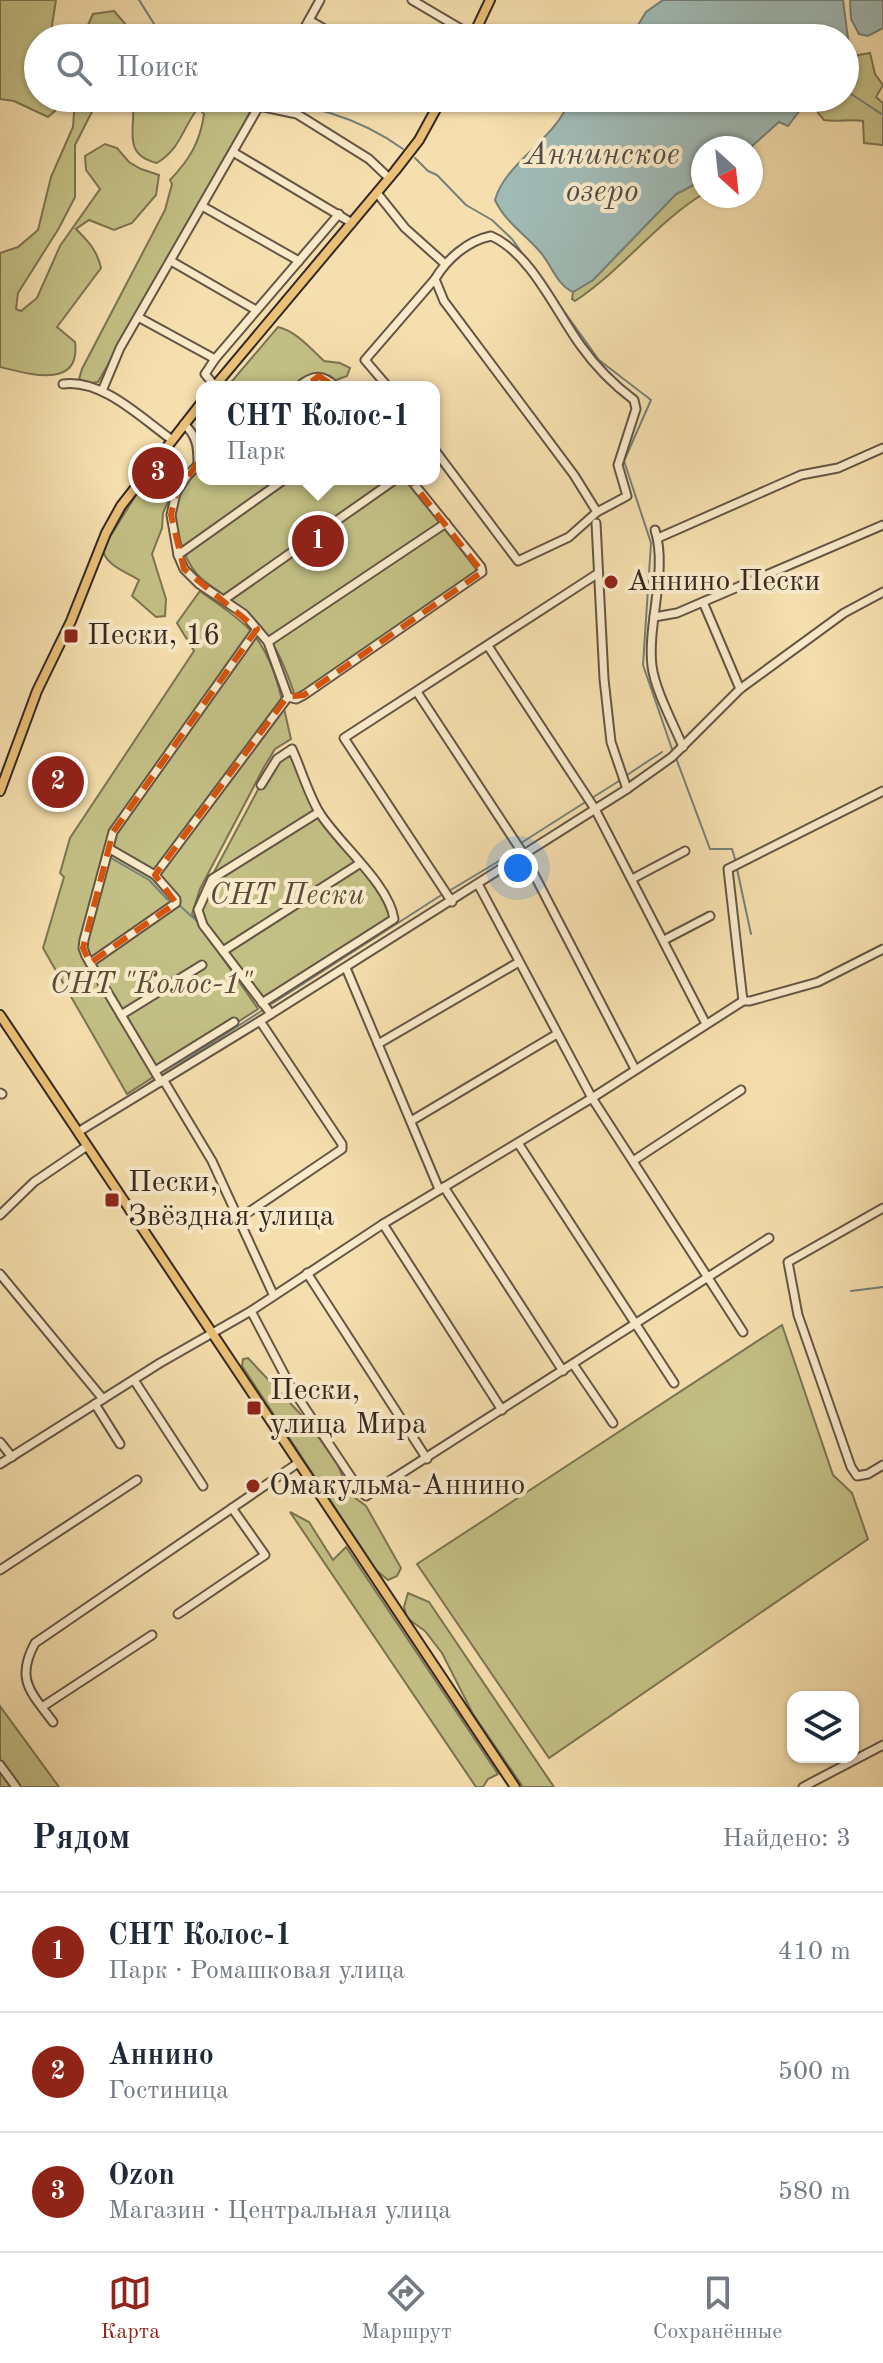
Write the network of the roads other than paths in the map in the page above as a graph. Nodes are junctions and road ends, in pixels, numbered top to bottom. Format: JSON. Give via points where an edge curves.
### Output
{"nodes":[{"id":1,"x":320,"y":0,"type":"edge"},
{"id":2,"x":412,"y":0,"type":"edge"},
{"id":3,"x":490,"y":0,"type":"edge"},
{"id":4,"x":309,"y":20,"type":"junction"},
{"id":5,"x":307,"y":24,"type":"edge"},
{"id":6,"x":316,"y":24,"type":"edge"},
{"id":7,"x":451,"y":24,"type":"edge"},
{"id":8,"x":478,"y":24,"type":"edge"},
{"id":9,"x":256,"y":112,"type":"edge"},
{"id":10,"x":288,"y":112,"type":"edge"},
{"id":11,"x":432,"y":112,"type":"edge"},
{"id":12,"x":233,"y":152,"type":"junction"},
{"id":13,"x":389,"y":178,"type":"junction"},
{"id":14,"x":377,"y":193,"type":"junction"},
{"id":15,"x":202,"y":206,"type":"junction"},
{"id":16,"x":339,"y":214,"type":"junction"},
{"id":17,"x":352,"y":223,"type":"junction"},
{"id":18,"x":171,"y":261,"type":"junction"},
{"id":19,"x":299,"y":261,"type":"junction"},
{"id":20,"x":444,"y":263,"type":"junction"},
{"id":21,"x":435,"y":279,"type":"junction"},
{"id":22,"x":256,"y":310,"type":"junction"},
{"id":23,"x":138,"y":317,"type":"junction"},
{"id":24,"x":215,"y":359,"type":"junction"},
{"id":25,"x":210,"y":381,"type":"edge"},
{"id":26,"x":220,"y":381,"type":"edge"},
{"id":27,"x":306,"y":381,"type":"edge"},
{"id":28,"x":331,"y":381,"type":"edge"},
{"id":29,"x":383,"y":381,"type":"edge"},
{"id":30,"x":63,"y":384,"type":"dead end"},
{"id":31,"x":102,"y":391,"type":"junction"},
{"id":32,"x":196,"y":409,"type":"edge"},
{"id":33,"x":184,"y":424,"type":"junction"},
{"id":34,"x":172,"y":440,"type":"junction"},
{"id":35,"x":196,"y":441,"type":"edge"},
{"id":36,"x":883,"y":448,"type":"edge"},
{"id":37,"x":440,"y":457,"type":"edge"},
{"id":38,"x":196,"y":467,"type":"edge"},
{"id":39,"x":277,"y":485,"type":"edge"},
{"id":40,"x":387,"y":485,"type":"edge"},
{"id":41,"x":415,"y":485,"type":"edge"},
{"id":42,"x":597,"y":512,"type":"junction"},
{"id":43,"x":446,"y":523,"type":"junction"},
{"id":44,"x":596,"y":523,"type":"dead end"},
{"id":45,"x":883,"y":525,"type":"edge"},
{"id":46,"x":178,"y":555,"type":"junction"},
{"id":47,"x":597,"y":574,"type":"junction"},
{"id":48,"x":883,"y":592,"type":"edge"},
{"id":49,"x":225,"y":599,"type":"junction"},
{"id":50,"x":703,"y":602,"type":"junction"},
{"id":51,"x":654,"y":617,"type":"junction"},
{"id":52,"x":257,"y":629,"type":"junction"},
{"id":53,"x":268,"y":642,"type":"junction"},
{"id":54,"x":488,"y":646,"type":"junction"},
{"id":55,"x":740,"y":689,"type":"junction"},
{"id":56,"x":417,"y":692,"type":"junction"},
{"id":57,"x":288,"y":697,"type":"junction"},
{"id":58,"x":683,"y":747,"type":"junction"},
{"id":59,"x":261,"y":785,"type":"dead end"},
{"id":60,"x":627,"y":789,"type":"junction"},
{"id":61,"x":0,"y":791,"type":"edge"},
{"id":62,"x":883,"y":791,"type":"edge"},
{"id":63,"x":595,"y":809,"type":"junction"},
{"id":64,"x":319,"y":812,"type":"junction"},
{"id":65,"x":110,"y":849,"type":"junction"},
{"id":66,"x":685,"y":851,"type":"dead end"},
{"id":67,"x":524,"y":855,"type":"junction"},
{"id":68,"x":359,"y":864,"type":"junction"},
{"id":69,"x":155,"y":875,"type":"junction"},
{"id":70,"x":632,"y":879,"type":"junction"},
{"id":71,"x":478,"y":884,"type":"junction"},
{"id":72,"x":452,"y":902,"type":"junction"},
{"id":73,"x":710,"y":916,"type":"dead end"},
{"id":74,"x":664,"y":940,"type":"junction"},
{"id":75,"x":883,"y":949,"type":"edge"},
{"id":76,"x":223,"y":951,"type":"junction"},
{"id":77,"x":519,"y":962,"type":"junction"},
{"id":78,"x":90,"y":963,"type":"junction"},
{"id":79,"x":202,"y":965,"type":"dead end"},
{"id":80,"x":346,"y":968,"type":"junction"},
{"id":81,"x":743,"y":1001,"type":"junction"},
{"id":82,"x":262,"y":1003,"type":"junction"},
{"id":83,"x":271,"y":1014,"type":"junction"},
{"id":84,"x":0,"y":1015,"type":"edge"},
{"id":85,"x":121,"y":1015,"type":"junction"},
{"id":86,"x":260,"y":1021,"type":"junction"},
{"id":87,"x":234,"y":1022,"type":"dead end"},
{"id":88,"x":706,"y":1024,"type":"junction"},
{"id":89,"x":557,"y":1034,"type":"junction"},
{"id":90,"x":378,"y":1044,"type":"junction"},
{"id":91,"x":635,"y":1069,"type":"junction"},
{"id":92,"x":155,"y":1071,"type":"junction"},
{"id":93,"x":162,"y":1081,"type":"junction"},
{"id":94,"x":741,"y":1090,"type":"dead end"},
{"id":95,"x":592,"y":1098,"type":"junction"},
{"id":96,"x":411,"y":1121,"type":"junction"},
{"id":97,"x":78,"y":1132,"type":"junction"},
{"id":98,"x":518,"y":1143,"type":"junction"},
{"id":99,"x":87,"y":1146,"type":"junction"},
{"id":100,"x":633,"y":1161,"type":"junction"},
{"id":101,"x":442,"y":1188,"type":"junction"},
{"id":102,"x":883,"y":1208,"type":"edge"},
{"id":103,"x":0,"y":1215,"type":"edge"},
{"id":104,"x":240,"y":1218,"type":"junction"},
{"id":105,"x":383,"y":1224,"type":"junction"},
{"id":106,"x":769,"y":1238,"type":"dead end"},
{"id":107,"x":307,"y":1273,"type":"junction"},
{"id":108,"x":0,"y":1274,"type":"edge"},
{"id":109,"x":707,"y":1277,"type":"junction"},
{"id":110,"x":273,"y":1294,"type":"junction"},
{"id":111,"x":251,"y":1311,"type":"junction"},
{"id":112,"x":635,"y":1323,"type":"junction"},
{"id":113,"x":743,"y":1332,"type":"dead end"},
{"id":114,"x":214,"y":1338,"type":"junction"},
{"id":115,"x":573,"y":1364,"type":"junction"},
{"id":116,"x":563,"y":1371,"type":"junction"},
{"id":117,"x":134,"y":1380,"type":"junction"},
{"id":118,"x":674,"y":1383,"type":"dead end"},
{"id":119,"x":103,"y":1399,"type":"junction"},
{"id":120,"x":95,"y":1404,"type":"junction"},
{"id":121,"x":502,"y":1410,"type":"junction"},
{"id":122,"x":613,"y":1423,"type":"dead end"},
{"id":123,"x":0,"y":1442,"type":"edge"},
{"id":124,"x":120,"y":1444,"type":"dead end"},
{"id":125,"x":12,"y":1457,"type":"junction"},
{"id":126,"x":427,"y":1459,"type":"junction"},
{"id":127,"x":298,"y":1463,"type":"junction"},
{"id":128,"x":0,"y":1464,"type":"edge"},
{"id":129,"x":883,"y":1465,"type":"edge"},
{"id":130,"x":137,"y":1480,"type":"dead end"},
{"id":131,"x":203,"y":1486,"type":"dead end"},
{"id":132,"x":232,"y":1508,"type":"junction"},
{"id":133,"x":0,"y":1570,"type":"edge"},
{"id":134,"x":178,"y":1614,"type":"dead end"},
{"id":135,"x":152,"y":1635,"type":"dead end"},
{"id":136,"x":42,"y":1707,"type":"junction"},
{"id":137,"x":53,"y":1722,"type":"dead end"},
{"id":138,"x":883,"y":1745,"type":"edge"},
{"id":139,"x":0,"y":1765,"type":"edge"},
{"id":140,"x":9,"y":1778,"type":"junction"},
{"id":141,"x":0,"y":1785,"type":"edge"},
{"id":142,"x":16,"y":1787,"type":"edge"},
{"id":143,"x":515,"y":1787,"type":"edge"},
{"id":144,"x":803,"y":1787,"type":"edge"}],
"edges":[{"from":1,"to":4,"type":"street"},
{"from":2,"to":7,"type":"street"},
{"from":3,"to":8,"type":"main road"},
{"from":4,"to":5,"type":"street"},
{"from":4,"to":6,"type":"street"},
{"from":9,"to":12,"type":"street"},
{"from":10,"to":13,"type":"street","via":[[369,159]]},
{"from":11,"to":13,"type":"main road","via":[[419,140]]},
{"from":12,"to":15,"type":"street"},
{"from":12,"to":16,"type":"street"},
{"from":13,"to":14,"type":"main road"},
{"from":14,"to":17,"type":"main road"},
{"from":14,"to":20,"type":"street"},
{"from":15,"to":18,"type":"street"},
{"from":15,"to":19,"type":"street"},
{"from":16,"to":17,"type":"street"},
{"from":16,"to":19,"type":"street"},
{"from":17,"to":26,"type":"main road"},
{"from":18,"to":22,"type":"street"},
{"from":18,"to":23,"type":"street"},
{"from":19,"to":22,"type":"street"},
{"from":20,"to":21,"type":"street"},
{"from":20,"to":42,"type":"street","via":[[483,237],[506,242],[568,320],[590,358],[634,400],[636,409],[618,465],[627,496]]},
{"from":21,"to":29,"type":"street","via":[[365,360]]},
{"from":21,"to":42,"type":"street","via":[[444,301]]},
{"from":22,"to":24,"type":"street"},
{"from":23,"to":24,"type":"street"},
{"from":23,"to":31,"type":"street"},
{"from":24,"to":25,"type":"street","via":[[205,374]]},
{"from":27,"to":28,"type":"street","via":[[319,376]]},
{"from":30,"to":31,"type":"street"},
{"from":31,"to":34,"type":"street"},
{"from":32,"to":33,"type":"main road"},
{"from":33,"to":34,"type":"main road"},
{"from":33,"to":35,"type":"street"},
{"from":34,"to":61,"type":"main road","via":[[106,533]]},
{"from":36,"to":51,"type":"street","via":[[656,534]]},
{"from":37,"to":42,"type":"street","via":[[518,561],[569,537]]},
{"from":38,"to":46,"type":"street","via":[[173,504]]},
{"from":39,"to":46,"type":"street"},
{"from":40,"to":49,"type":"street"},
{"from":41,"to":43,"type":"street"},
{"from":43,"to":53,"type":"street"},
{"from":43,"to":57,"type":"street","via":[[482,572],[304,695]]},
{"from":44,"to":47,"type":"street"},
{"from":45,"to":50,"type":"street"},
{"from":46,"to":49,"type":"street","via":[[199,584]]},
{"from":47,"to":54,"type":"street"},
{"from":47,"to":60,"type":"street","via":[[611,742]]},
{"from":48,"to":55,"type":"street","via":[[844,613]]},
{"from":49,"to":52,"type":"street"},
{"from":50,"to":51,"type":"street"},
{"from":50,"to":55,"type":"street"},
{"from":51,"to":58,"type":"street","via":[[651,664]]},
{"from":52,"to":53,"type":"street"},
{"from":52,"to":65,"type":"street","via":[[113,832]]},
{"from":53,"to":57,"type":"street"},
{"from":54,"to":56,"type":"street"},
{"from":54,"to":63,"type":"street"},
{"from":55,"to":58,"type":"street"},
{"from":56,"to":67,"type":"street"},
{"from":56,"to":72,"type":"street","via":[[344,738]]},
{"from":57,"to":69,"type":"street"},
{"from":58,"to":60,"type":"street"},
{"from":59,"to":64,"type":"street","via":[[277,759],[292,749]]},
{"from":60,"to":63,"type":"street"},
{"from":62,"to":81,"type":"street","via":[[728,869]]},
{"from":63,"to":67,"type":"street"},
{"from":63,"to":70,"type":"street"},
{"from":64,"to":68,"type":"street"},
{"from":64,"to":76,"type":"street","via":[[212,879],[198,910]]},
{"from":65,"to":69,"type":"street"},
{"from":65,"to":78,"type":"street","via":[[83,948]]},
{"from":66,"to":70,"type":"street"},
{"from":67,"to":71,"type":"street"},
{"from":67,"to":91,"type":"street"},
{"from":68,"to":76,"type":"street"},
{"from":68,"to":82,"type":"street","via":[[381,889],[394,919]]},
{"from":69,"to":78,"type":"street","via":[[176,903]]},
{"from":70,"to":74,"type":"street"},
{"from":71,"to":72,"type":"street"},
{"from":71,"to":77,"type":"street"},
{"from":72,"to":80,"type":"street"},
{"from":73,"to":74,"type":"street"},
{"from":74,"to":88,"type":"street"},
{"from":75,"to":81,"type":"street","via":[[818,982]]},
{"from":76,"to":82,"type":"street"},
{"from":77,"to":89,"type":"street"},
{"from":77,"to":90,"type":"street"},
{"from":78,"to":85,"type":"street"},
{"from":79,"to":85,"type":"street"},
{"from":80,"to":83,"type":"street"},
{"from":80,"to":90,"type":"street"},
{"from":81,"to":88,"type":"street"},
{"from":82,"to":83,"type":"street"},
{"from":83,"to":86,"type":"street"},
{"from":84,"to":97,"type":"main road"},
{"from":85,"to":92,"type":"street"},
{"from":86,"to":93,"type":"street"},
{"from":86,"to":104,"type":"street","via":[[342,1149]]},
{"from":87,"to":92,"type":"street"},
{"from":88,"to":91,"type":"street"},
{"from":89,"to":95,"type":"street"},
{"from":89,"to":96,"type":"street"},
{"from":90,"to":96,"type":"street"},
{"from":91,"to":95,"type":"street"},
{"from":92,"to":93,"type":"street"},
{"from":93,"to":97,"type":"street"},
{"from":93,"to":104,"type":"street"},
{"from":94,"to":100,"type":"street"},
{"from":95,"to":98,"type":"street"},
{"from":95,"to":100,"type":"street"},
{"from":96,"to":101,"type":"street"},
{"from":97,"to":99,"type":"main road"},
{"from":98,"to":101,"type":"street"},
{"from":98,"to":112,"type":"street"},
{"from":99,"to":103,"type":"street","via":[[34,1182]]},
{"from":99,"to":114,"type":"main road"},
{"from":100,"to":109,"type":"street"},
{"from":101,"to":105,"type":"street"},
{"from":101,"to":116,"type":"street"},
{"from":102,"to":129,"type":"street","via":[[788,1262],[798,1315],[851,1467],[857,1476]]},
{"from":104,"to":110,"type":"street"},
{"from":105,"to":107,"type":"street"},
{"from":105,"to":121,"type":"street"},
{"from":106,"to":109,"type":"street"},
{"from":107,"to":110,"type":"street"},
{"from":107,"to":126,"type":"street"},
{"from":108,"to":119,"type":"street"},
{"from":109,"to":112,"type":"street"},
{"from":109,"to":113,"type":"street"},
{"from":110,"to":111,"type":"street"},
{"from":111,"to":114,"type":"street"},
{"from":111,"to":126,"type":"street","via":[[291,1387],[361,1492],[374,1493]]},
{"from":112,"to":115,"type":"street"},
{"from":112,"to":118,"type":"street"},
{"from":114,"to":117,"type":"street"},
{"from":114,"to":127,"type":"main road"},
{"from":115,"to":116,"type":"street"},
{"from":115,"to":122,"type":"street"},
{"from":116,"to":121,"type":"street"},
{"from":117,"to":119,"type":"street"},
{"from":117,"to":131,"type":"street"},
{"from":119,"to":120,"type":"street"},
{"from":120,"to":124,"type":"street"},
{"from":120,"to":125,"type":"street"},
{"from":121,"to":126,"type":"street"},
{"from":123,"to":125,"type":"street"},
{"from":125,"to":128,"type":"street"},
{"from":127,"to":132,"type":"street"},
{"from":127,"to":143,"type":"main road"},
{"from":130,"to":133,"type":"street"},
{"from":132,"to":134,"type":"street","via":[[265,1555]]},
{"from":132,"to":136,"type":"street","via":[[35,1643],[24,1674]]},
{"from":135,"to":136,"type":"street"},
{"from":136,"to":137,"type":"street"},
{"from":138,"to":144,"type":"street"},
{"from":139,"to":140,"type":"street"},
{"from":140,"to":141,"type":"street"},
{"from":140,"to":142,"type":"street"}]}
